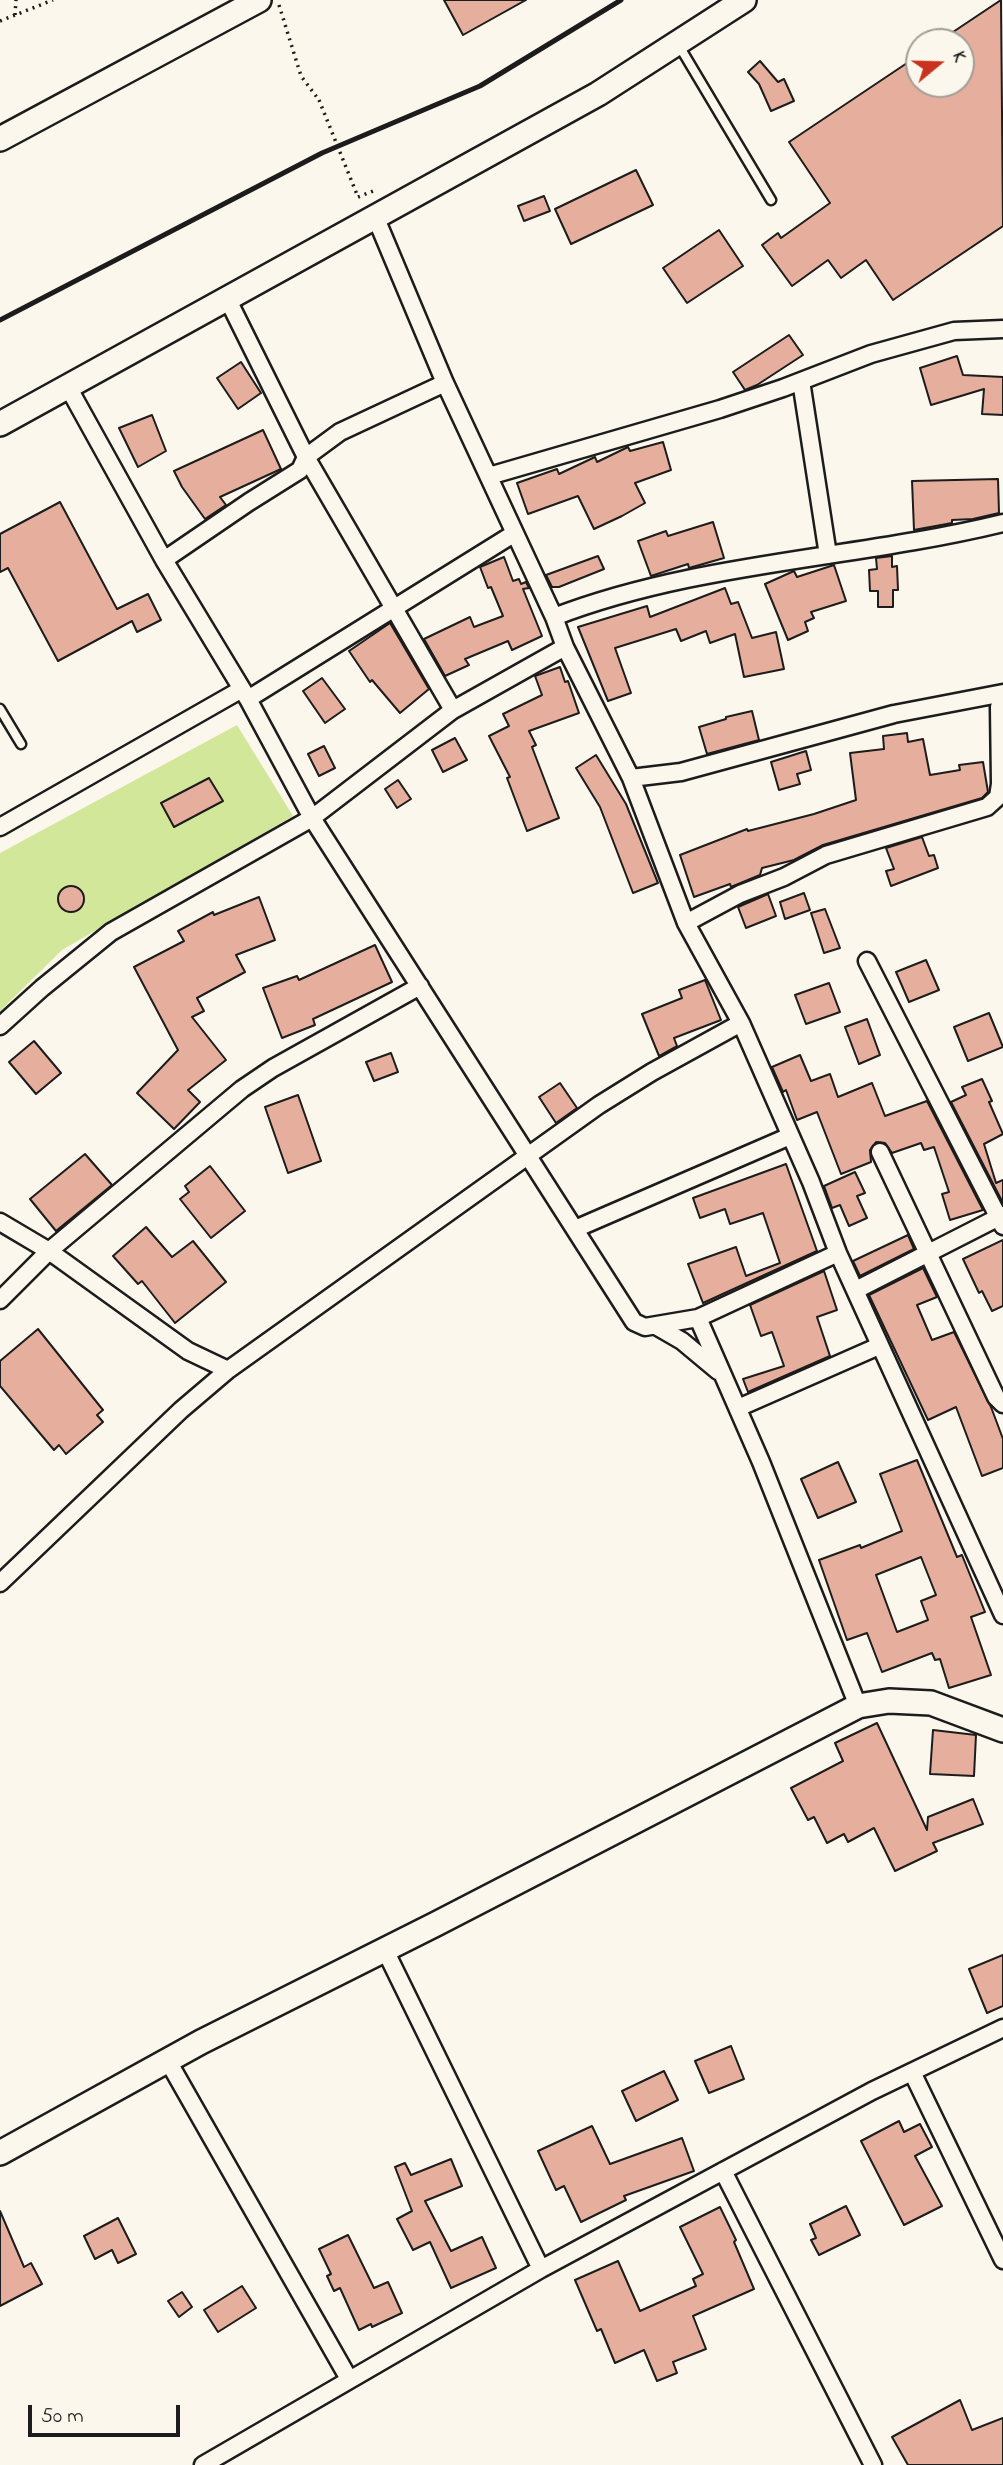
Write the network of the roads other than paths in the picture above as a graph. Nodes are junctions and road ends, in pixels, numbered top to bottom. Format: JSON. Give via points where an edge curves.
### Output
{"nodes":[{"id":1,"x":259,"y":0,"type":"edge"},
{"id":2,"x":744,"y":0,"type":"edge"},
{"id":3,"x":678,"y":44,"type":"junction"},
{"id":4,"x":0,"y":139,"type":"edge"},
{"id":5,"x":771,"y":200,"type":"dead end"},
{"id":6,"x":375,"y":216,"type":"junction"},
{"id":7,"x":227,"y":298,"type":"junction"},
{"id":8,"x":1003,"y":329,"type":"edge"},
{"id":9,"x":801,"y":381,"type":"junction"},
{"id":10,"x":446,"y":383,"type":"junction"},
{"id":11,"x":67,"y":385,"type":"junction"},
{"id":12,"x":0,"y":424,"type":"edge"},
{"id":13,"x":306,"y":457,"type":"junction"},
{"id":14,"x":489,"y":476,"type":"junction"},
{"id":15,"x":1003,"y":523,"type":"edge"},
{"id":16,"x":516,"y":533,"type":"junction"},
{"id":17,"x":828,"y":555,"type":"junction"},
{"id":18,"x":164,"y":560,"type":"junction"},
{"id":19,"x":394,"y":607,"type":"junction"},
{"id":20,"x":554,"y":617,"type":"junction"},
{"id":21,"x":565,"y":647,"type":"junction"},
{"id":22,"x":1003,"y":693,"type":"edge"},
{"id":23,"x":245,"y":694,"type":"junction"},
{"id":24,"x":1003,"y":700,"type":"edge"},
{"id":25,"x":0,"y":709,"type":"edge"},
{"id":26,"x":453,"y":710,"type":"junction"},
{"id":27,"x":21,"y":744,"type":"dead end"},
{"id":28,"x":631,"y":778,"type":"junction"},
{"id":29,"x":312,"y":818,"type":"junction"},
{"id":30,"x":0,"y":827,"type":"edge"},
{"id":31,"x":686,"y":923,"type":"junction"},
{"id":32,"x":867,"y":961,"type":"dead end"},
{"id":33,"x":420,"y":986,"type":"junction"},
{"id":34,"x":741,"y":1023,"type":"junction"},
{"id":35,"x":0,"y":1027,"type":"edge"},
{"id":36,"x":790,"y":1136,"type":"junction"},
{"id":37,"x":880,"y":1152,"type":"dead end"},
{"id":38,"x":528,"y":1156,"type":"junction"},
{"id":39,"x":1001,"y":1219,"type":"edge"},
{"id":40,"x":0,"y":1222,"type":"edge"},
{"id":41,"x":575,"y":1229,"type":"junction"},
{"id":42,"x":48,"y":1251,"type":"junction"},
{"id":43,"x":838,"y":1253,"type":"junction"},
{"id":44,"x":927,"y":1254,"type":"junction"},
{"id":45,"x":856,"y":1290,"type":"junction"},
{"id":46,"x":0,"y":1300,"type":"edge"},
{"id":47,"x":698,"y":1318,"type":"junction"},
{"id":48,"x":656,"y":1326,"type":"junction"},
{"id":49,"x":879,"y":1346,"type":"junction"},
{"id":50,"x":228,"y":1370,"type":"junction"},
{"id":51,"x":726,"y":1381,"type":"junction"},
{"id":52,"x":1003,"y":1404,"type":"edge"},
{"id":53,"x":738,"y":1408,"type":"junction"},
{"id":54,"x":0,"y":1583,"type":"edge"},
{"id":55,"x":1003,"y":1615,"type":"edge"},
{"id":56,"x":858,"y":1706,"type":"junction"},
{"id":57,"x":1003,"y":1730,"type":"edge"},
{"id":58,"x":385,"y":1950,"type":"junction"},
{"id":59,"x":1003,"y":2028,"type":"edge"},
{"id":60,"x":168,"y":2061,"type":"junction"},
{"id":61,"x":912,"y":2072,"type":"junction"},
{"id":62,"x":0,"y":2153,"type":"edge"},
{"id":63,"x":723,"y":2171,"type":"junction"},
{"id":64,"x":1003,"y":2260,"type":"edge"},
{"id":65,"x":541,"y":2269,"type":"junction"},
{"id":66,"x":349,"y":2379,"type":"junction"},
{"id":67,"x":203,"y":2465,"type":"edge"},
{"id":68,"x":873,"y":2465,"type":"edge"}],
"edges":[{"from":1,"to":4,"type":"street"},
{"from":2,"to":3,"type":"street"},
{"from":3,"to":5,"type":"lane"},
{"from":3,"to":6,"type":"street","via":[[598,94]]},
{"from":6,"to":7,"type":"street"},
{"from":6,"to":10,"type":"street"},
{"from":7,"to":11,"type":"street"},
{"from":7,"to":13,"type":"street"},
{"from":8,"to":9,"type":"street","via":[[954,331],[871,354]]},
{"from":9,"to":14,"type":"street"},
{"from":9,"to":17,"type":"street"},
{"from":10,"to":13,"type":"street","via":[[340,432]]},
{"from":10,"to":14,"type":"street"},
{"from":11,"to":12,"type":"street"},
{"from":11,"to":18,"type":"street"},
{"from":13,"to":18,"type":"street","via":[[300,470]]},
{"from":13,"to":19,"type":"street"},
{"from":14,"to":16,"type":"street"},
{"from":15,"to":17,"type":"street"},
{"from":16,"to":19,"type":"street"},
{"from":16,"to":20,"type":"street"},
{"from":17,"to":20,"type":"street","via":[[602,598]]},
{"from":18,"to":23,"type":"street"},
{"from":19,"to":23,"type":"street"},
{"from":19,"to":26,"type":"street"},
{"from":20,"to":21,"type":"street"},
{"from":21,"to":26,"type":"street"},
{"from":21,"to":28,"type":"street"},
{"from":22,"to":28,"type":"street","via":[[894,714],[681,772]]},
{"from":23,"to":29,"type":"street"},
{"from":23,"to":30,"type":"street"},
{"from":24,"to":31,"type":"street","via":[[999,707],[1000,784],[998,797],[987,807],[826,855]]},
{"from":25,"to":27,"type":"lane"},
{"from":26,"to":29,"type":"street"},
{"from":28,"to":31,"type":"street"},
{"from":29,"to":33,"type":"street"},
{"from":29,"to":35,"type":"street","via":[[111,932]]},
{"from":31,"to":34,"type":"street"},
{"from":32,"to":39,"type":"street"},
{"from":33,"to":38,"type":"street"},
{"from":33,"to":42,"type":"street","via":[[242,1089]]},
{"from":34,"to":36,"type":"street"},
{"from":34,"to":38,"type":"street","via":[[610,1098]]},
{"from":36,"to":41,"type":"street"},
{"from":36,"to":43,"type":"street"},
{"from":37,"to":44,"type":"street"},
{"from":38,"to":41,"type":"street"},
{"from":38,"to":50,"type":"street"},
{"from":39,"to":44,"type":"street"},
{"from":40,"to":42,"type":"street"},
{"from":41,"to":48,"type":"street","via":[[634,1322]]},
{"from":42,"to":46,"type":"street"},
{"from":42,"to":50,"type":"street","via":[[188,1351]]},
{"from":43,"to":45,"type":"street"},
{"from":43,"to":47,"type":"street"},
{"from":44,"to":45,"type":"street"},
{"from":44,"to":52,"type":"street"},
{"from":45,"to":49,"type":"street"},
{"from":47,"to":48,"type":"street"},
{"from":47,"to":51,"type":"street"},
{"from":48,"to":51,"type":"street","via":[[708,1361]]},
{"from":49,"to":53,"type":"street"},
{"from":49,"to":55,"type":"street"},
{"from":50,"to":54,"type":"street"},
{"from":51,"to":53,"type":"street"},
{"from":53,"to":56,"type":"street"},
{"from":56,"to":57,"type":"street","via":[[889,1701],[931,1703]]},
{"from":56,"to":58,"type":"street"},
{"from":58,"to":60,"type":"street"},
{"from":58,"to":65,"type":"street"},
{"from":59,"to":61,"type":"street"},
{"from":60,"to":62,"type":"street"},
{"from":60,"to":66,"type":"street"},
{"from":61,"to":63,"type":"street"},
{"from":61,"to":64,"type":"street"},
{"from":63,"to":65,"type":"street"},
{"from":63,"to":68,"type":"street"},
{"from":65,"to":66,"type":"street"},
{"from":66,"to":67,"type":"street"}]}
